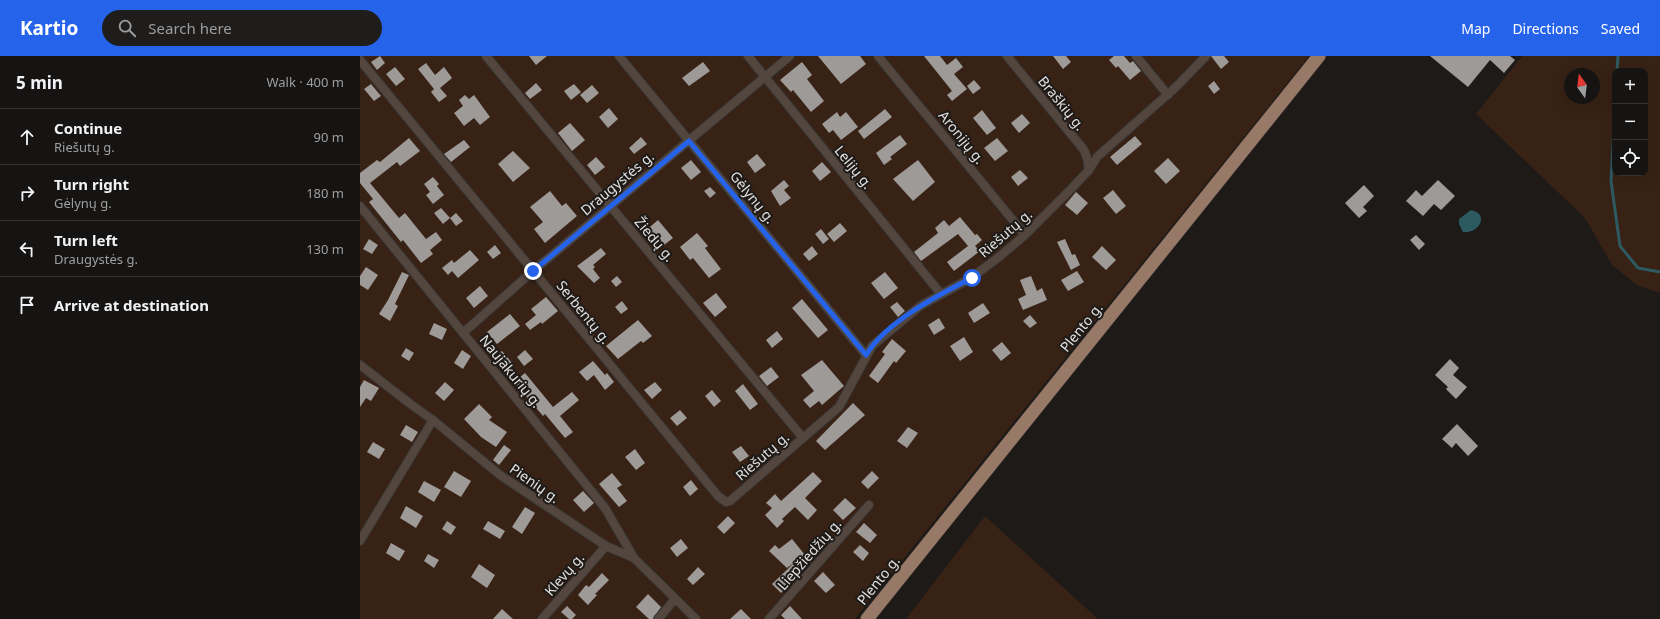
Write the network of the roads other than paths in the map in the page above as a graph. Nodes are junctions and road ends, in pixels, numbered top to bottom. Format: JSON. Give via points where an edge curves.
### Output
{"nodes":[{"id":1,"x":486,"y":56,"type":"edge"},
{"id":2,"x":619,"y":56,"type":"edge"},
{"id":3,"x":748,"y":56,"type":"edge"},
{"id":4,"x":790,"y":56,"type":"edge"},
{"id":5,"x":878,"y":56,"type":"edge"},
{"id":6,"x":1007,"y":56,"type":"edge"},
{"id":7,"x":1136,"y":56,"type":"edge"},
{"id":8,"x":1206,"y":56,"type":"edge"},
{"id":9,"x":1320,"y":56,"type":"edge"},
{"id":10,"x":360,"y":60,"type":"edge"},
{"id":11,"x":765,"y":77,"type":"junction"},
{"id":12,"x":1168,"y":95,"type":"junction"},
{"id":13,"x":689,"y":141,"type":"junction"},
{"id":14,"x":1088,"y":170,"type":"junction"},
{"id":15,"x":360,"y":206,"type":"edge"},
{"id":16,"x":611,"y":206,"type":"junction"},
{"id":17,"x":1025,"y":235,"type":"junction"},
{"id":18,"x":533,"y":271,"type":"junction"},
{"id":19,"x":941,"y":294,"type":"junction"},
{"id":20,"x":463,"y":333,"type":"junction"},
{"id":21,"x":866,"y":355,"type":"junction"},
{"id":22,"x":361,"y":369,"type":"edge"},
{"id":23,"x":433,"y":420,"type":"junction"},
{"id":24,"x":804,"y":438,"type":"junction"},
{"id":25,"x":730,"y":501,"type":"joint"},
{"id":26,"x":868,"y":505,"type":"dead end"},
{"id":27,"x":360,"y":541,"type":"edge"},
{"id":28,"x":606,"y":546,"type":"junction"},
{"id":29,"x":634,"y":558,"type":"junction"},
{"id":30,"x":675,"y":599,"type":"junction"},
{"id":31,"x":542,"y":619,"type":"edge"},
{"id":32,"x":658,"y":619,"type":"edge"},
{"id":33,"x":696,"y":619,"type":"edge"},
{"id":34,"x":769,"y":619,"type":"edge"},
{"id":35,"x":867,"y":619,"type":"edge"}],
"edges":[{"from":1,"to":16,"type":"street","name":"Žiedų g."},
{"from":2,"to":13,"type":"street","name":"Gėlynų g."},
{"from":3,"to":11,"type":"street","name":"Lelijų g."},
{"from":4,"to":11,"type":"street","name":"Draugystės g."},
{"from":5,"to":17,"type":"street","name":"Aronijų g."},
{"from":6,"to":14,"type":"street","name":"Braškių g.","via":[[1084,150]]},
{"from":7,"to":12,"type":"street"},
{"from":8,"to":12,"type":"street","name":"Riešutų g."},
{"from":9,"to":35,"type":"highway","name":"Plento g."},
{"from":10,"to":18,"type":"street","name":"Serbentų g."},
{"from":11,"to":13,"type":"street","name":"Draugystės g."},
{"from":11,"to":19,"type":"street","name":"Lelijų g."},
{"from":12,"to":14,"type":"street","name":"Riešutų g.","via":[[1097,157]]},
{"from":13,"to":16,"type":"street","name":"Draugystės g."},
{"from":13,"to":21,"type":"street","name":"Gėlynų g."},
{"from":14,"to":17,"type":"street","name":"Riešutų g."},
{"from":15,"to":20,"type":"street","name":"Naujakurių g."},
{"from":16,"to":18,"type":"street","name":"Draugystės g."},
{"from":16,"to":24,"type":"street","name":"Žiedų g."},
{"from":17,"to":19,"type":"street","name":"Riešutų g.","via":[[972,278]]},
{"from":18,"to":20,"type":"street","name":"Draugystės g."},
{"from":18,"to":25,"type":"street","name":"Serbentų g.","via":[[718,496],[726,502]]},
{"from":19,"to":21,"type":"street","name":"Riešutų g.","via":[[920,306],[892,328]]},
{"from":20,"to":29,"type":"street","name":"Naujakurių g.","via":[[605,508]]},
{"from":21,"to":24,"type":"street","name":"Riešutų g.","via":[[839,406]]},
{"from":22,"to":23,"type":"street","name":"Pienių g."},
{"from":23,"to":27,"type":"street"},
{"from":23,"to":28,"type":"street","name":"Pienių g.","via":[[500,475]]},
{"from":24,"to":25,"type":"street","name":"Riešutų g."},
{"from":26,"to":34,"type":"street","name":"Liepžiedžių g."},
{"from":28,"to":29,"type":"street","name":"Pienių g."},
{"from":28,"to":31,"type":"street","name":"Klevų g."},
{"from":29,"to":30,"type":"street","name":"Pienių g."},
{"from":30,"to":32,"type":"street"},
{"from":30,"to":33,"type":"street","name":"Pienių g."}]}
